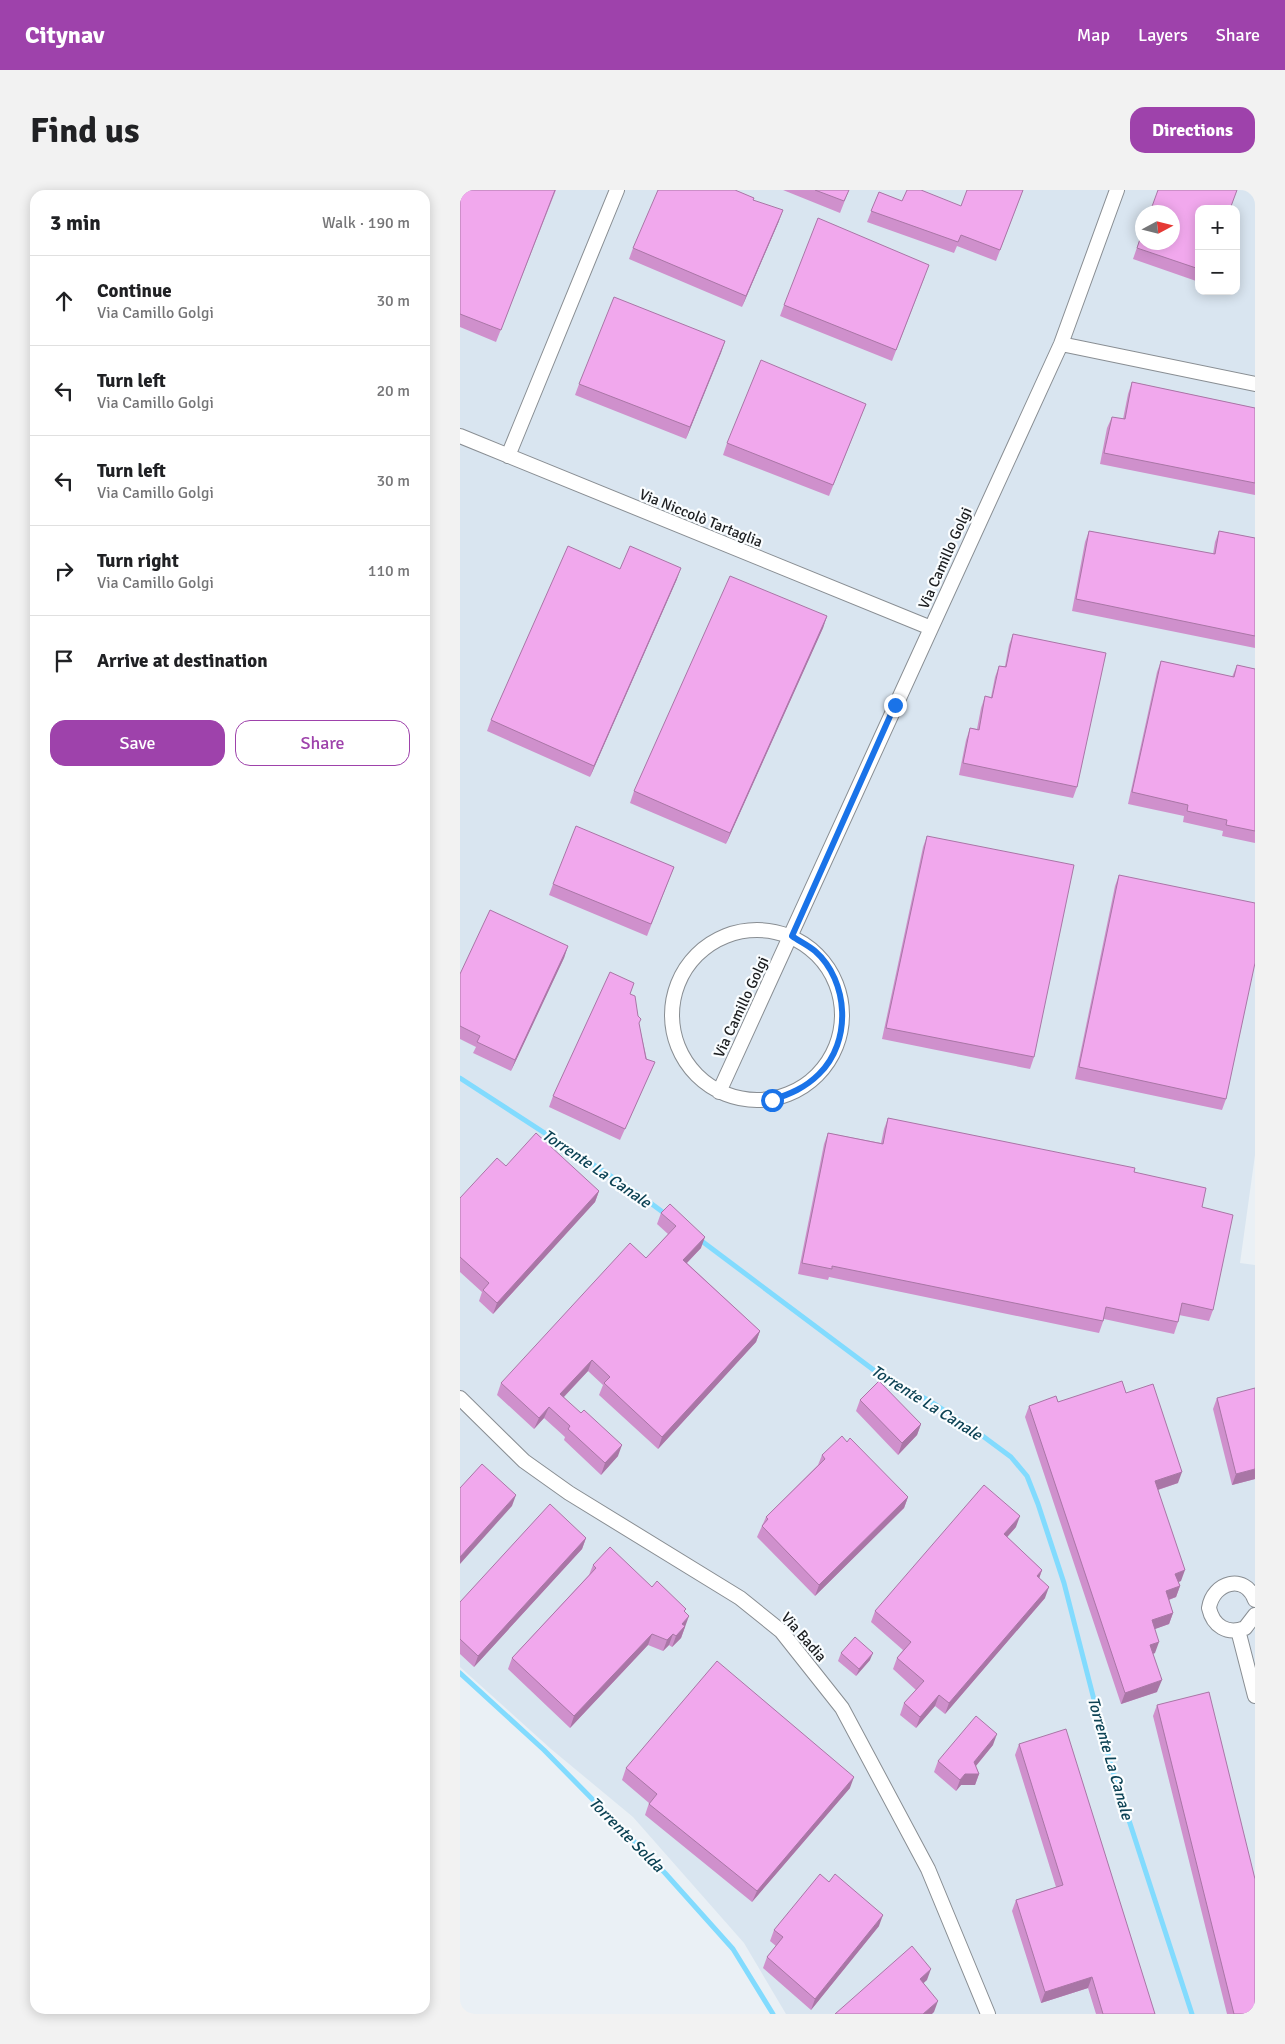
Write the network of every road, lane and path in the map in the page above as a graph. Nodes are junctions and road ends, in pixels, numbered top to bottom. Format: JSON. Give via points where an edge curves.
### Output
{"nodes":[{"id":1,"x":617,"y":190,"type":"edge"},
{"id":2,"x":1117,"y":190,"type":"edge"},
{"id":3,"x":1061,"y":344,"type":"junction"},
{"id":4,"x":1255,"y":384,"type":"edge"},
{"id":5,"x":460,"y":436,"type":"edge"},
{"id":6,"x":508,"y":456,"type":"junction"},
{"id":7,"x":931,"y":628,"type":"junction"},
{"id":8,"x":792,"y":936,"type":"junction"},
{"id":9,"x":719,"y":1092,"type":"junction"},
{"id":10,"x":460,"y":1398,"type":"edge"},
{"id":11,"x":1255,"y":1600,"type":"edge"},
{"id":12,"x":1255,"y":1615,"type":"edge"},
{"id":13,"x":1238,"y":1630,"type":"junction"},
{"id":14,"x":1255,"y":1696,"type":"edge"},
{"id":15,"x":988,"y":2014,"type":"edge"}],
"edges":[{"from":1,"to":6,"type":"street"},
{"from":2,"to":3,"type":"street","name":"Via Camillo Golgi"},
{"from":3,"to":4,"type":"street"},
{"from":3,"to":7,"type":"street","name":"Via Camillo Golgi"},
{"from":5,"to":6,"type":"street","name":"Via Niccolò Tartaglia"},
{"from":6,"to":7,"type":"street","name":"Via Niccolò Tartaglia"},
{"from":7,"to":8,"type":"street","name":"Via Camillo Golgi"},
{"from":8,"to":9,"type":"street","name":"Via Camillo Golgi"},
{"from":8,"to":9,"type":"street","via":[[764,928],[734,931],[708,944],[687,965],[674,992],[671,1021],[679,1050],[695,1075]]},
{"from":8,"to":9,"type":"street","via":[[815,951],[832,972],[841,998],[843,1025],[835,1051],[820,1074],[798,1091],[772,1100],[745,1100]]},
{"from":10,"to":15,"type":"street","name":"Via Badia","via":[[524,1461],[569,1493],[740,1598],[781,1631],[842,1708],[928,1869]]},
{"from":11,"to":13,"type":"street","via":[[1249,1590],[1235,1584],[1220,1587],[1214,1593],[1209,1608],[1211,1616],[1222,1628]]},
{"from":12,"to":13,"type":"street","via":[[1250,1623]]},
{"from":13,"to":14,"type":"street"}]}
